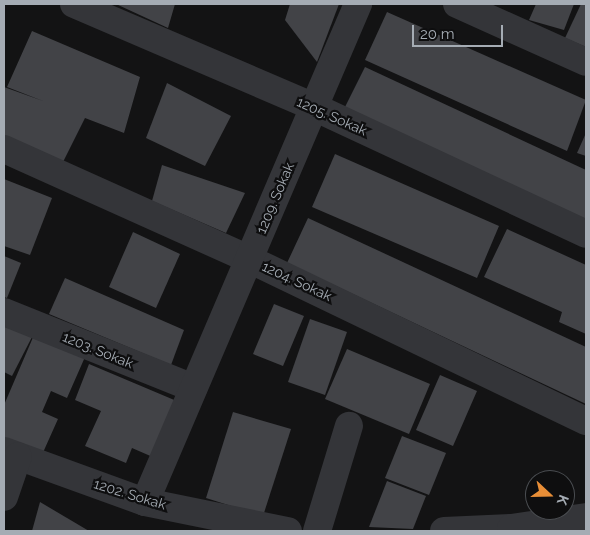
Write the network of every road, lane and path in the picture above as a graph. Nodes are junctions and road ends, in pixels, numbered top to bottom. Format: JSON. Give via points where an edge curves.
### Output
{"nodes":[{"id":1,"x":74,"y":4,"type":"edge"},
{"id":2,"x":358,"y":4,"type":"edge"},
{"id":3,"x":457,"y":4,"type":"edge"},
{"id":4,"x":586,"y":62,"type":"edge"},
{"id":5,"x":314,"y":107,"type":"junction"},
{"id":6,"x":4,"y":149,"type":"edge"},
{"id":7,"x":586,"y":234,"type":"edge"},
{"id":8,"x":249,"y":259,"type":"junction"},
{"id":9,"x":4,"y":312,"type":"edge"},
{"id":10,"x":193,"y":388,"type":"junction"},
{"id":11,"x":586,"y":421,"type":"edge"},
{"id":12,"x":349,"y":426,"type":"dead end"},
{"id":13,"x":11,"y":454,"type":"edge"},
{"id":14,"x":4,"y":497,"type":"edge"},
{"id":15,"x":145,"y":502,"type":"junction"},
{"id":16,"x":586,"y":517,"type":"edge"},
{"id":17,"x":288,"y":531,"type":"edge"},
{"id":18,"x":317,"y":531,"type":"edge"},
{"id":19,"x":444,"y":531,"type":"edge"}],
"edges":[{"from":1,"to":5,"type":"street","name":"1205. Sokak"},
{"from":2,"to":5,"type":"street","name":"1209. Sokak"},
{"from":3,"to":4,"type":"street"},
{"from":5,"to":7,"type":"street","name":"1205. Sokak"},
{"from":5,"to":8,"type":"street","name":"1209. Sokak"},
{"from":6,"to":8,"type":"street","name":"1204. Sokak"},
{"from":8,"to":10,"type":"street","name":"1209. Sokak"},
{"from":8,"to":11,"type":"street","name":"1204. Sokak"},
{"from":9,"to":10,"type":"street","name":"1203. Sokak"},
{"from":10,"to":15,"type":"street","name":"1209. Sokak"},
{"from":12,"to":18,"type":"street"},
{"from":13,"to":14,"type":"street"},
{"from":13,"to":15,"type":"street","name":"1202. Sokak"},
{"from":15,"to":17,"type":"street","name":"1202. Sokak"},
{"from":16,"to":19,"type":"street","via":[[511,528]]}]}
